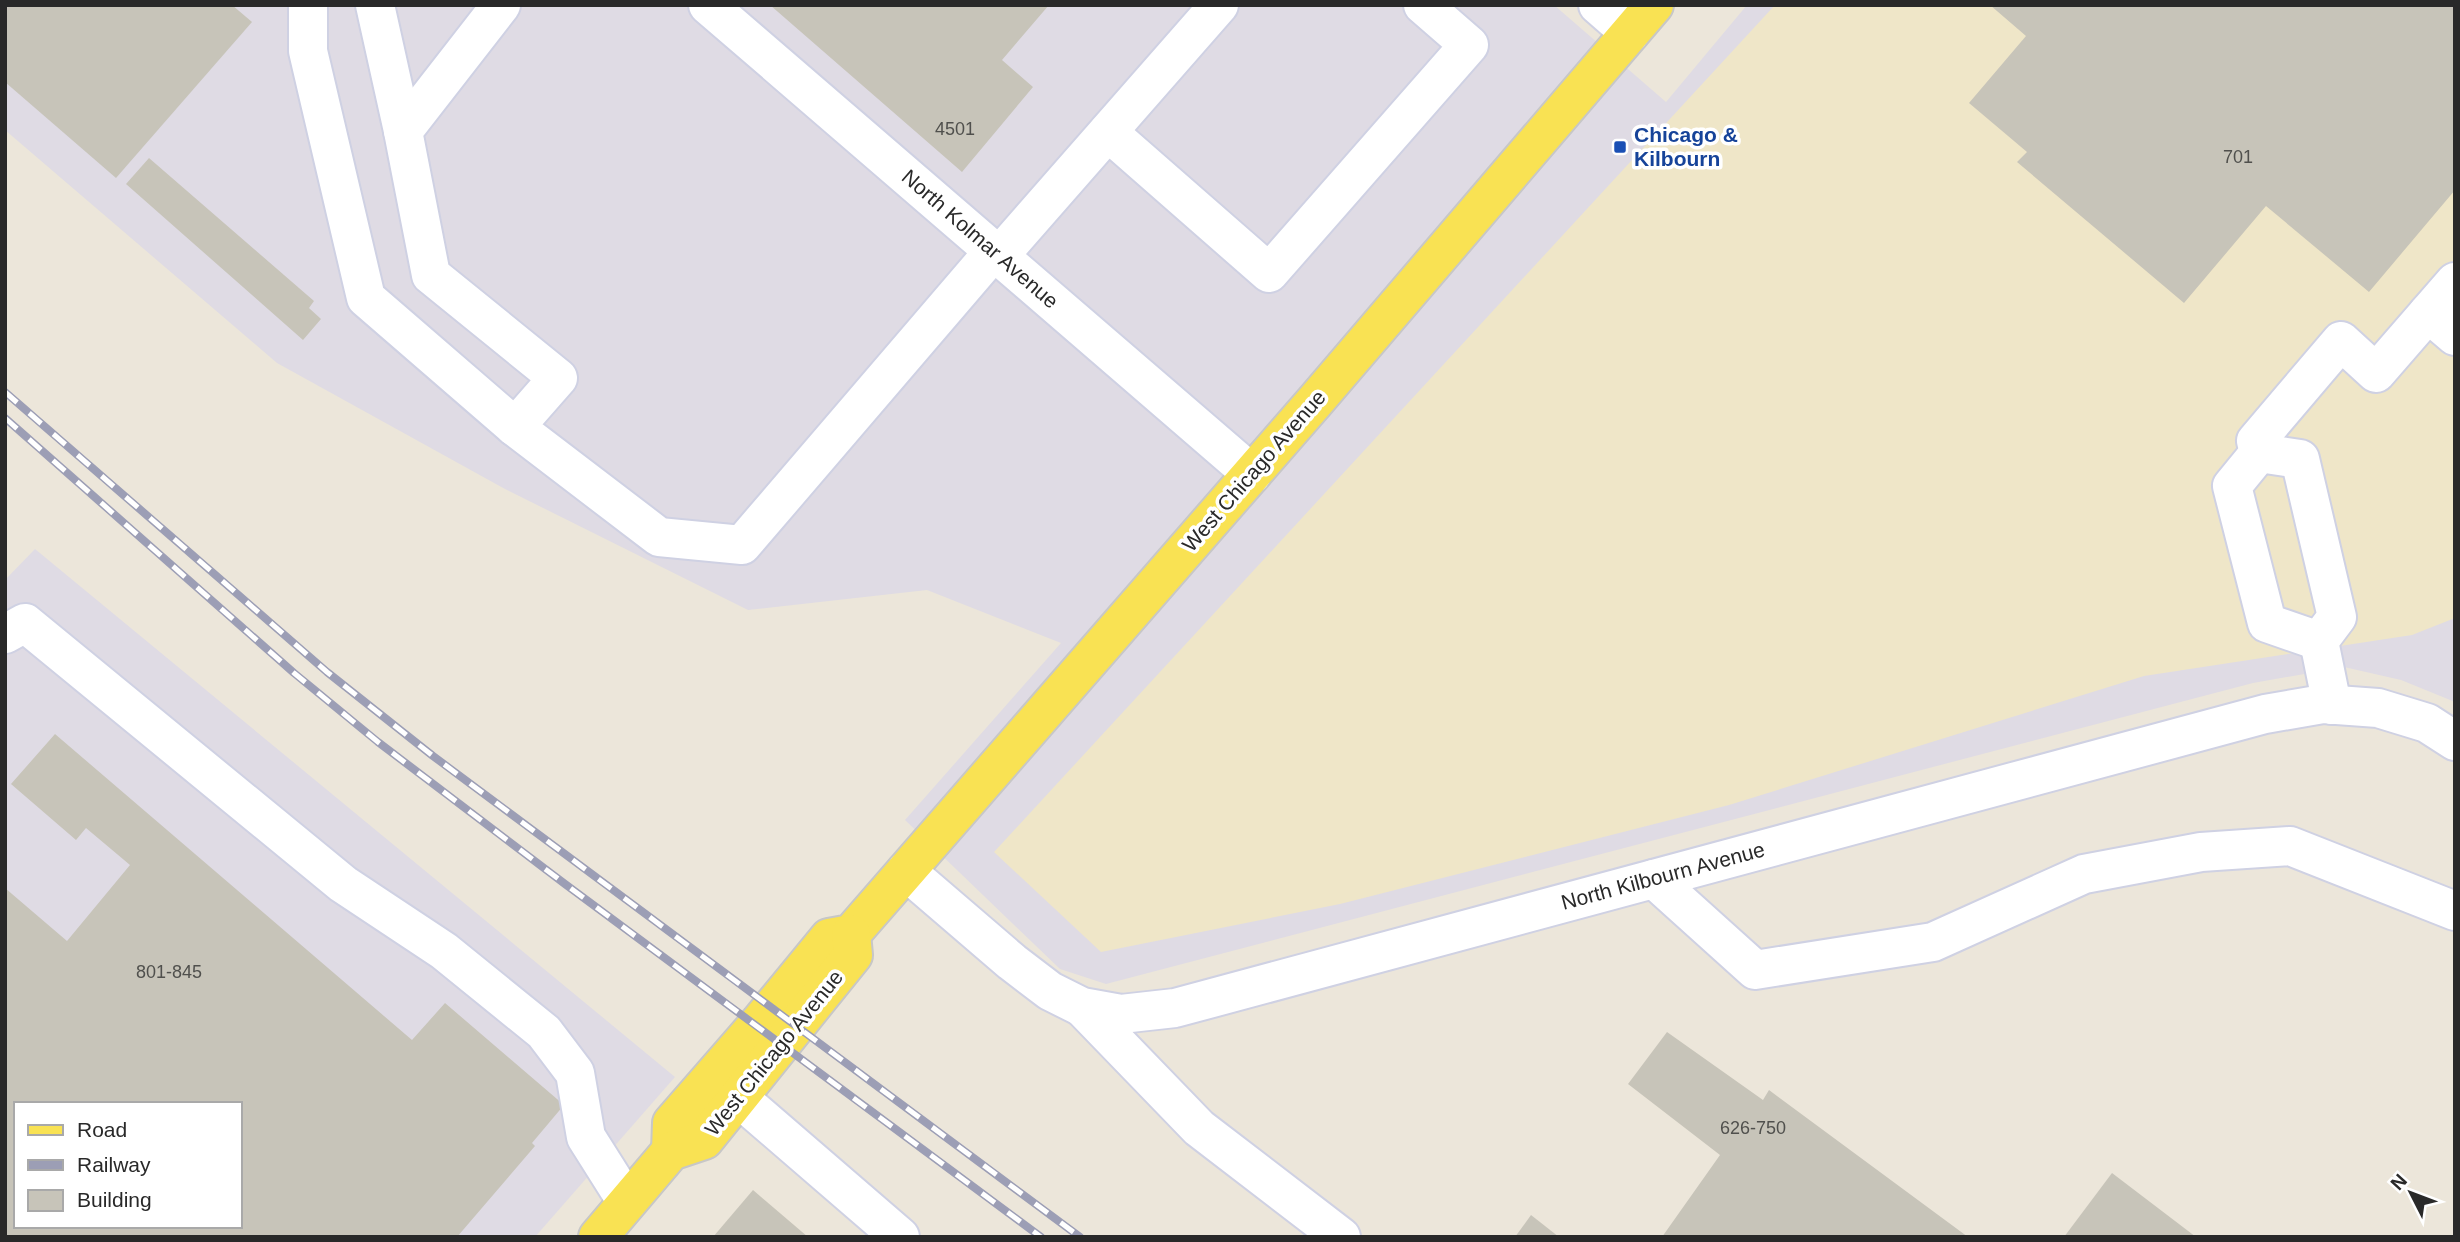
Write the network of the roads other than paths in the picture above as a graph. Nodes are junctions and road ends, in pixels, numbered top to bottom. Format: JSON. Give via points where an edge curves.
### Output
{"nodes":[{"id":1,"x":308,"y":5,"type":"edge"},
{"id":2,"x":375,"y":5,"type":"edge"},
{"id":3,"x":501,"y":5,"type":"edge"},
{"id":4,"x":708,"y":5,"type":"edge"},
{"id":5,"x":1219,"y":5,"type":"edge"},
{"id":6,"x":1423,"y":5,"type":"edge"},
{"id":7,"x":1598,"y":5,"type":"edge"},
{"id":8,"x":1642,"y":19,"type":"edge"},
{"id":9,"x":403,"y":131,"type":"junction"},
{"id":10,"x":1108,"y":132,"type":"junction"},
{"id":11,"x":997,"y":253,"type":"junction"},
{"id":12,"x":2455,"y":282,"type":"edge"},
{"id":13,"x":2441,"y":325,"type":"edge"},
{"id":14,"x":515,"y":427,"type":"junction"},
{"id":15,"x":2259,"y":453,"type":"junction"},
{"id":16,"x":1252,"y":474,"type":"junction"},
{"id":17,"x":5,"y":634,"type":"edge"},
{"id":18,"x":2319,"y":641,"type":"junction"},
{"id":19,"x":2332,"y":705,"type":"junction"},
{"id":20,"x":2455,"y":741,"type":"edge"},
{"id":21,"x":906,"y":871,"type":"junction"},
{"id":22,"x":1654,"y":878,"type":"junction"},
{"id":23,"x":2455,"y":911,"type":"edge"},
{"id":24,"x":850,"y":934,"type":"junction"},
{"id":25,"x":1082,"y":1007,"type":"junction"},
{"id":26,"x":739,"y":1098,"type":"junction"},
{"id":27,"x":671,"y":1151,"type":"junction"},
{"id":28,"x":627,"y":1202,"type":"junction"},
{"id":29,"x":598,"y":1237,"type":"edge"},
{"id":30,"x":900,"y":1237,"type":"edge"},
{"id":31,"x":1341,"y":1237,"type":"edge"}],
"edges":[{"from":1,"to":14,"type":"street","via":[[308,51],[366,298]]},
{"from":2,"to":9,"type":"street"},
{"from":3,"to":9,"type":"street"},
{"from":4,"to":11,"type":"street","name":"North Kolmar Avenue"},
{"from":5,"to":10,"type":"street"},
{"from":6,"to":10,"type":"street","via":[[1469,45],[1269,273]]},
{"from":7,"to":8,"type":"street"},
{"from":8,"to":16,"type":"main road","name":"West Chicago Avenue"},
{"from":9,"to":14,"type":"street","via":[[431,275],[558,378]]},
{"from":10,"to":11,"type":"street"},
{"from":11,"to":14,"type":"street","via":[[742,545],[659,537]]},
{"from":11,"to":16,"type":"street","name":"North Kolmar Avenue"},
{"from":12,"to":13,"type":"street"},
{"from":13,"to":15,"type":"street","via":[[2376,373],[2341,341],[2256,441]]},
{"from":15,"to":18,"type":"street","via":[[2300,460],[2337,617]]},
{"from":15,"to":18,"type":"street","via":[[2232,486],[2267,624]]},
{"from":16,"to":21,"type":"main road","name":"West Chicago Avenue"},
{"from":17,"to":28,"type":"street","via":[[25,624],[343,884],[444,951],[544,1032],[575,1073],[586,1137]]},
{"from":18,"to":19,"type":"street"},
{"from":19,"to":20,"type":"street","name":"North Kilbourn Avenue","via":[[2378,708],[2427,723]]},
{"from":19,"to":22,"type":"street","name":"North Kilbourn Avenue","via":[[2265,714]]},
{"from":21,"to":24,"type":"main road","name":"West Chicago Avenue"},
{"from":21,"to":25,"type":"street","name":"North Kilbourn Avenue","via":[[1021,969]]},
{"from":22,"to":23,"type":"street","via":[[1755,970],[1933,942],[2084,874],[2201,852],[2290,846]]},
{"from":22,"to":25,"type":"street","name":"North Kilbourn Avenue","via":[[1175,1008],[1121,1014]]},
{"from":24,"to":26,"type":"main road","name":"West Chicago Avenue","via":[[853,955]]},
{"from":24,"to":27,"type":"main road","name":"West Chicago Avenue","via":[[829,938],[672,1123]]},
{"from":25,"to":31,"type":"street","via":[[1199,1128]]},
{"from":26,"to":27,"type":"main road","name":"West Chicago Avenue","via":[[704,1140]]},
{"from":26,"to":30,"type":"street"},
{"from":27,"to":28,"type":"main road"},
{"from":28,"to":29,"type":"main road"}]}
